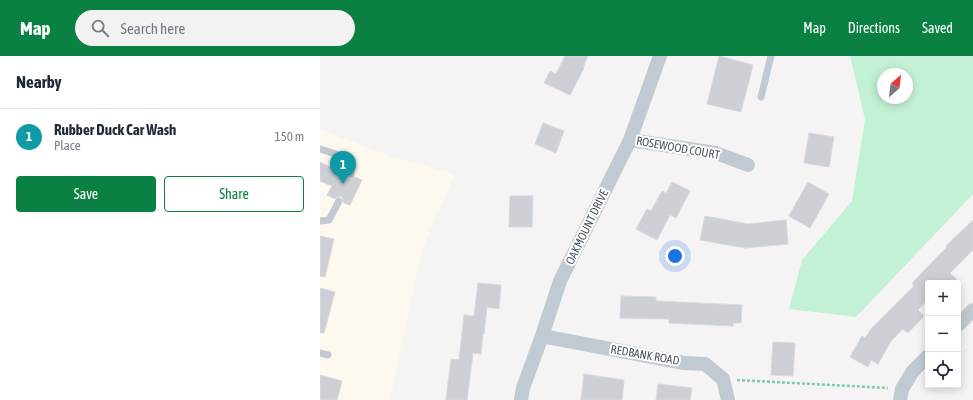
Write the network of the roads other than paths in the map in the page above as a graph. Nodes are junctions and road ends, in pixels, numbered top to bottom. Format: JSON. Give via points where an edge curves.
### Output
{"nodes":[{"id":1,"x":660,"y":56,"type":"edge"},
{"id":2,"x":771,"y":56,"type":"edge"},
{"id":3,"x":761,"y":97,"type":"dead end"},
{"id":4,"x":630,"y":140,"type":"junction"},
{"id":5,"x":320,"y":149,"type":"edge"},
{"id":6,"x":748,"y":165,"type":"dead end"},
{"id":7,"x":351,"y":175,"type":"dead end"},
{"id":8,"x":339,"y":200,"type":"dead end"},
{"id":9,"x":320,"y":221,"type":"edge"},
{"id":10,"x":973,"y":310,"type":"edge"},
{"id":11,"x":961,"y":322,"type":"edge"},
{"id":12,"x":542,"y":336,"type":"junction"},
{"id":13,"x":320,"y":354,"type":"edge"},
{"id":14,"x":328,"y":355,"type":"dead end"},
{"id":15,"x":925,"y":359,"type":"edge"},
{"id":16,"x":901,"y":394,"type":"edge"},
{"id":17,"x":521,"y":400,"type":"edge"},
{"id":18,"x":728,"y":400,"type":"edge"}],
"edges":[{"from":1,"to":4,"type":"street","name":"OAKMOUNT DRIVE"},
{"from":2,"to":3,"type":"lane"},
{"from":4,"to":6,"type":"street","name":"ROSEWOOD COURT","via":[[716,153]]},
{"from":4,"to":12,"type":"street","name":"OAKMOUNT DRIVE","via":[[560,281]]},
{"from":5,"to":7,"type":"lane","via":[[346,160]]},
{"from":8,"to":9,"type":"lane","via":[[329,220]]},
{"from":10,"to":11,"type":"street"},
{"from":12,"to":17,"type":"street","name":"OAKMOUNT DRIVE","via":[[522,388]]},
{"from":12,"to":18,"type":"street","name":"REDBANK ROAD","via":[[684,363],[705,364],[723,379]]},
{"from":13,"to":14,"type":"lane"},
{"from":15,"to":16,"type":"street","via":[[913,372]]}]}
